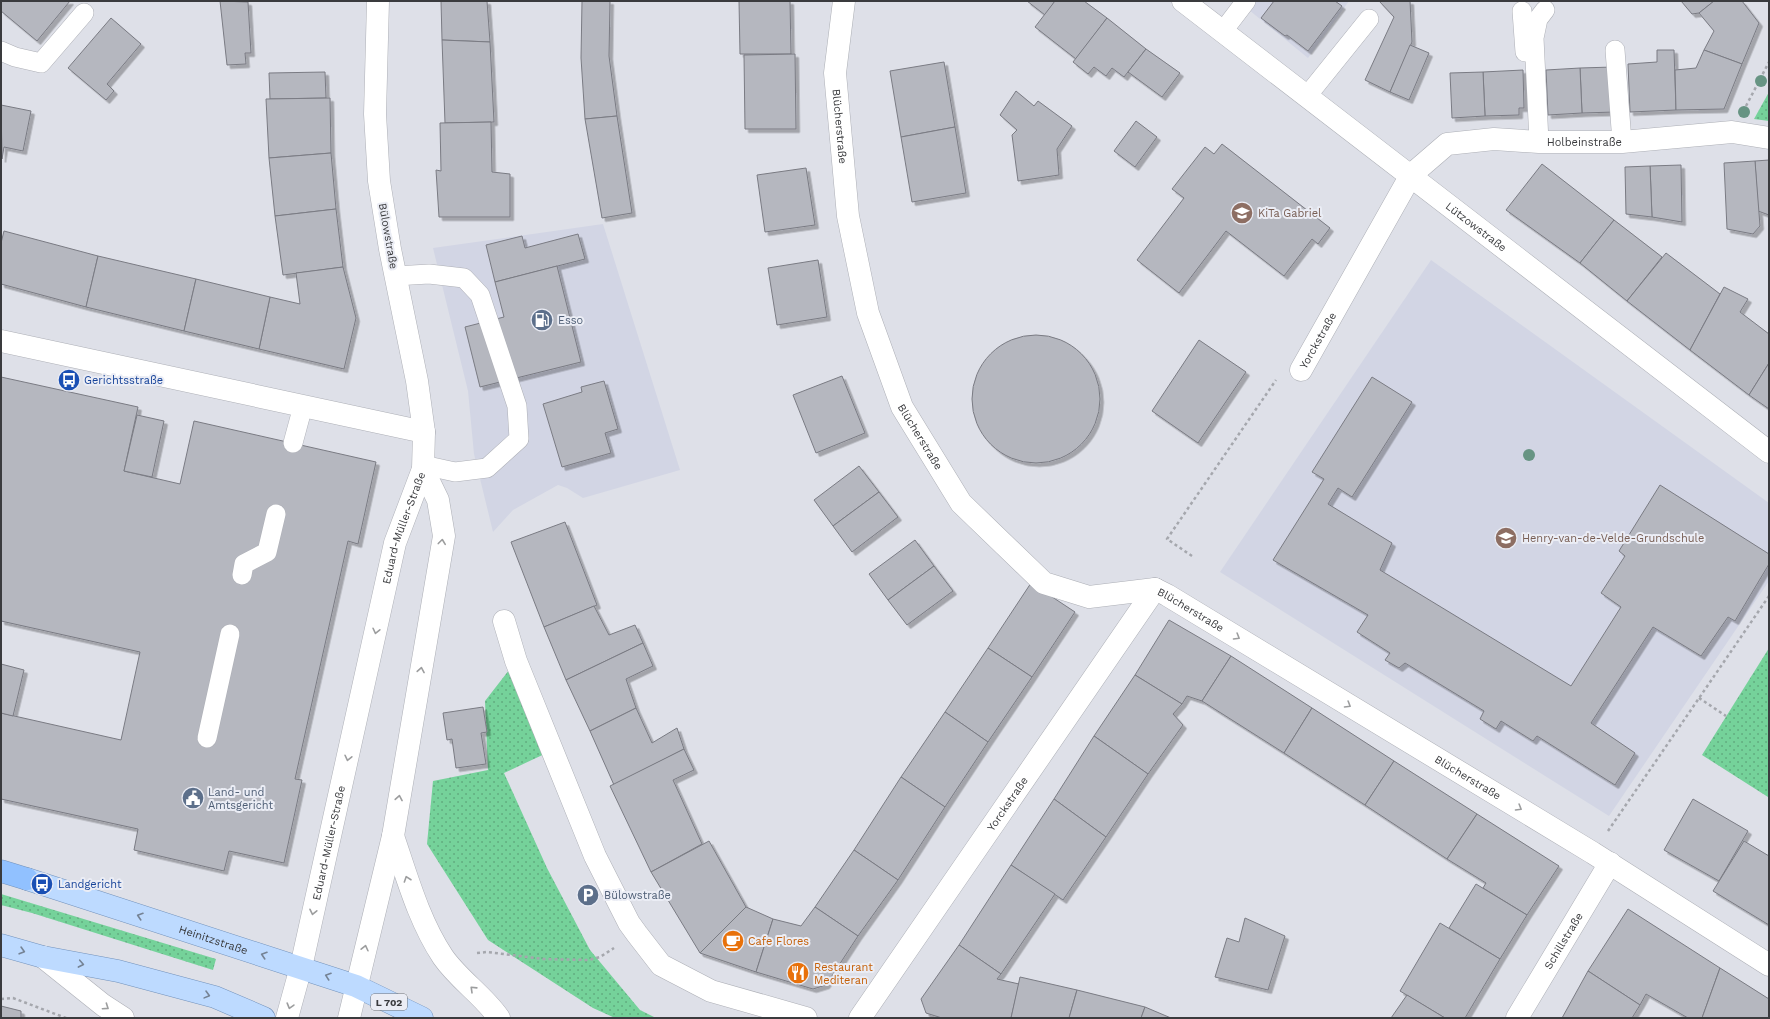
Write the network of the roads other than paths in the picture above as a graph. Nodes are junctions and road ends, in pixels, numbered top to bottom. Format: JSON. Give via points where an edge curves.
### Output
{"nodes":[{"id":1,"x":378,"y":1,"type":"edge"},
{"id":2,"x":844,"y":1,"type":"edge"},
{"id":3,"x":1183,"y":1,"type":"edge"},
{"id":4,"x":1246,"y":1,"type":"edge"},
{"id":5,"x":1545,"y":10,"type":"dead end"},
{"id":6,"x":1522,"y":11,"type":"dead end"},
{"id":7,"x":84,"y":13,"type":"dead end"},
{"id":8,"x":1369,"y":18,"type":"dead end"},
{"id":9,"x":1223,"y":31,"type":"junction"},
{"id":10,"x":1615,"y":50,"type":"dead end"},
{"id":11,"x":1,"y":51,"type":"edge"},
{"id":12,"x":1307,"y":96,"type":"junction"},
{"id":13,"x":1769,"y":138,"type":"edge"},
{"id":14,"x":1534,"y":142,"type":"junction"},
{"id":15,"x":1622,"y":142,"type":"junction"},
{"id":16,"x":1411,"y":175,"type":"junction"},
{"id":17,"x":395,"y":276,"type":"junction"},
{"id":18,"x":1,"y":341,"type":"edge"},
{"id":19,"x":1301,"y":370,"type":"road end"},
{"id":20,"x":303,"y":406,"type":"junction"},
{"id":21,"x":424,"y":432,"type":"junction"},
{"id":22,"x":293,"y":443,"type":"dead end"},
{"id":23,"x":1769,"y":452,"type":"edge"},
{"id":24,"x":423,"y":467,"type":"junction"},
{"id":25,"x":276,"y":514,"type":"dead end"},
{"id":26,"x":242,"y":575,"type":"dead end"},
{"id":27,"x":1155,"y":589,"type":"junction"},
{"id":28,"x":504,"y":622,"type":"dead end"},
{"id":29,"x":230,"y":634,"type":"dead end"},
{"id":30,"x":207,"y":738,"type":"dead end"},
{"id":31,"x":393,"y":836,"type":"junction"},
{"id":32,"x":1601,"y":858,"type":"junction"},
{"id":33,"x":1,"y":871,"type":"edge"},
{"id":34,"x":27,"y":879,"type":"joint"},
{"id":35,"x":1,"y":945,"type":"edge"},
{"id":36,"x":43,"y":957,"type":"junction"},
{"id":37,"x":1769,"y":965,"type":"edge"},
{"id":38,"x":301,"y":967,"type":"junction"},
{"id":39,"x":356,"y":986,"type":"junction"},
{"id":40,"x":123,"y":1018,"type":"edge"},
{"id":41,"x":264,"y":1018,"type":"edge"},
{"id":42,"x":287,"y":1018,"type":"edge"},
{"id":43,"x":349,"y":1018,"type":"edge"},
{"id":44,"x":422,"y":1018,"type":"edge"},
{"id":45,"x":499,"y":1018,"type":"edge"},
{"id":46,"x":806,"y":1018,"type":"edge"},
{"id":47,"x":860,"y":1018,"type":"edge"},
{"id":48,"x":1516,"y":1018,"type":"edge"}],
"edges":[{"from":1,"to":17,"type":"street","name":"Bülowstraße","via":[[375,114],[379,181]]},
{"from":2,"to":27,"type":"street","name":"Blücherstraße","via":[[835,73],[848,216],[868,313],[902,407],[961,503],[1044,583],[1089,597]]},
{"from":3,"to":9,"type":"street","name":"Lützowstraße"},
{"from":4,"to":9,"type":"lane"},
{"from":5,"to":14,"type":"lane","via":[[1538,19],[1534,38]]},
{"from":6,"to":14,"type":"lane"},
{"from":7,"to":11,"type":"lane","via":[[41,63]]},
{"from":8,"to":12,"type":"lane"},
{"from":9,"to":12,"type":"street","name":"Lützowstraße"},
{"from":10,"to":15,"type":"lane"},
{"from":12,"to":16,"type":"street","name":"Lützowstraße"},
{"from":13,"to":15,"type":"street","name":"Holbeinstraße","via":[[1732,132]]},
{"from":14,"to":15,"type":"street","name":"Holbeinstraße"},
{"from":14,"to":16,"type":"street","name":"Holbeinstraße","via":[[1494,139],[1447,144]]},
{"from":16,"to":19,"type":"street","name":"Yorckstraße"},
{"from":16,"to":23,"type":"street","name":"Lützowstraße"},
{"from":17,"to":21,"type":"street","name":"Bülowstraße","via":[[417,381]]},
{"from":17,"to":24,"type":"lane","via":[[429,274],[464,278],[480,295],[517,406],[519,439],[487,468],[455,472]]},
{"from":18,"to":20,"type":"street"},
{"from":20,"to":21,"type":"street"},
{"from":20,"to":22,"type":"lane"},
{"from":21,"to":24,"type":"street","name":"Bülowstraße"},
{"from":31,"to":24,"type":"street","name":"Eduard-Müller-Straße","one_way":true,"via":[[444,536],[438,500]]},
{"from":24,"to":38,"type":"street","name":"Eduard-Müller-Straße","one_way":true,"via":[[395,543]]},
{"from":25,"to":26,"type":"lane","via":[[267,552],[244,564]]},
{"from":27,"to":32,"type":"street","name":"Blücherstraße","one_way":true},
{"from":27,"to":47,"type":"street","name":"Yorckstraße"},
{"from":28,"to":46,"type":"street","via":[[516,661],[595,856],[637,934],[661,965],[711,991]]},
{"from":29,"to":30,"type":"lane"},
{"from":39,"to":31,"type":"street","name":"Eduard-Müller-Straße","one_way":true},
{"from":45,"to":31,"type":"street","one_way":true,"via":[[459,976],[433,940],[413,895]]},
{"from":32,"to":37,"type":"street","name":"Blücherstraße"},
{"from":32,"to":48,"type":"street","name":"Schillstraße"},
{"from":33,"to":34,"type":"highway","name":"Heinitzstraße"},
{"from":38,"to":34,"type":"main road","name":"Heinitzstraße","one_way":true},
{"from":35,"to":36,"type":"main road","one_way":true},
{"from":36,"to":40,"type":"street","one_way":true},
{"from":36,"to":41,"type":"main road","one_way":true,"via":[[118,971],[215,997]]},
{"from":39,"to":38,"type":"main road","name":"Heinitzstraße","number":"L 702","one_way":true},
{"from":38,"to":42,"type":"street","name":"Eduard-Müller-Straße","one_way":true},
{"from":39,"to":43,"type":"street","name":"Eduard-Müller-Straße"},
{"from":39,"to":44,"type":"main road","name":"Heinitzstraße","number":"L 702"}]}
